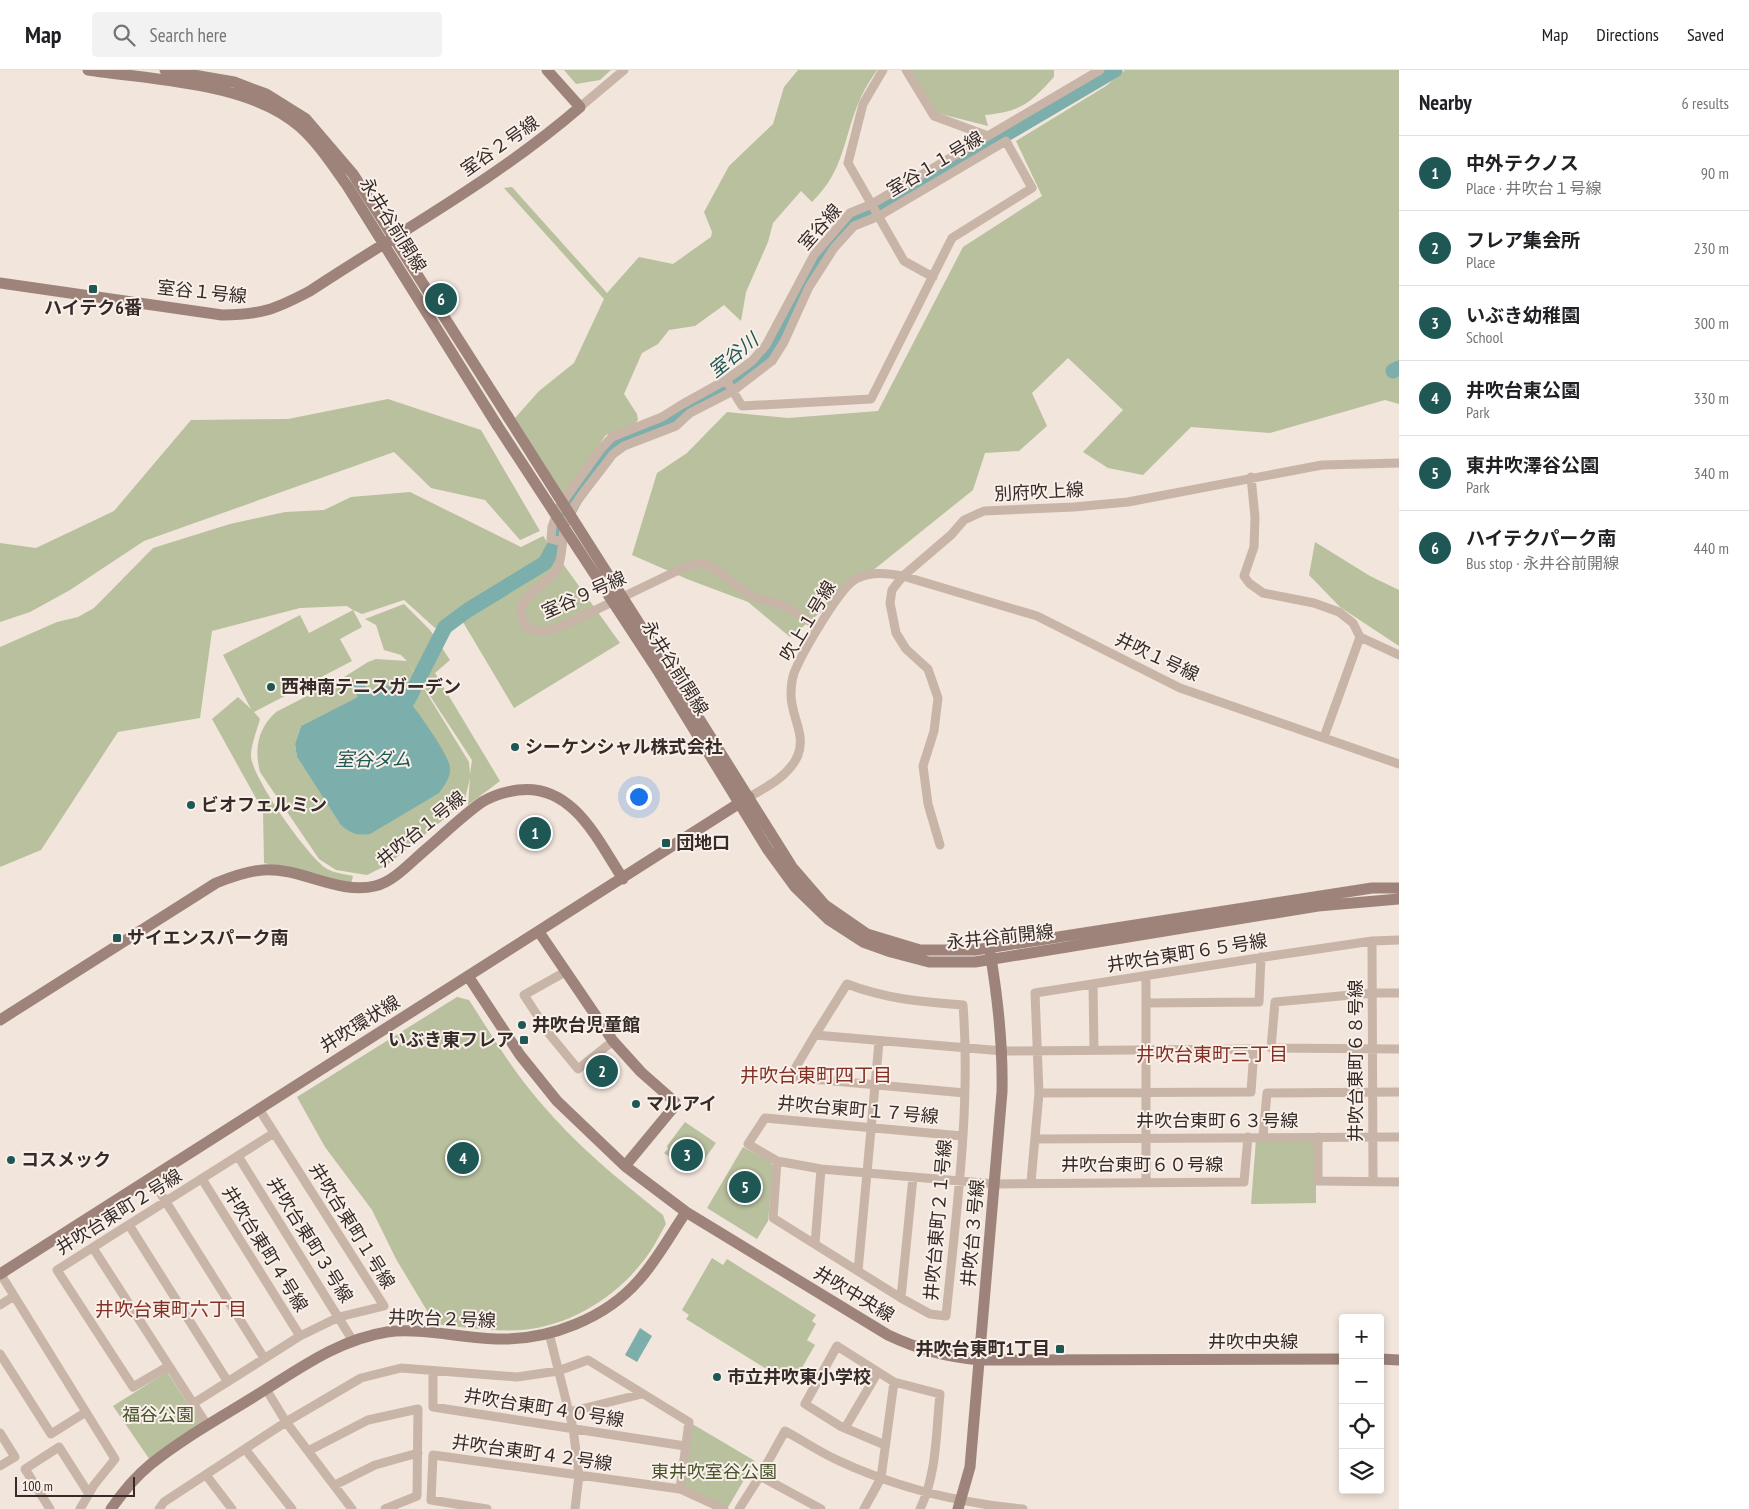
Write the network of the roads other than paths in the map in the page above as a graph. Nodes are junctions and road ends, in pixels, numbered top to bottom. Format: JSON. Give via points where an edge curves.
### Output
{"nodes":[{"id":1,"x":88,"y":70,"type":"edge"},
{"id":2,"x":165,"y":70,"type":"edge"},
{"id":3,"x":548,"y":70,"type":"edge"},
{"id":4,"x":624,"y":70,"type":"edge"},
{"id":5,"x":883,"y":70,"type":"edge"},
{"id":6,"x":906,"y":70,"type":"edge"},
{"id":7,"x":1100,"y":70,"type":"edge"},
{"id":8,"x":580,"y":107,"type":"junction"},
{"id":9,"x":988,"y":136,"type":"junction"},
{"id":10,"x":872,"y":204,"type":"junction"},
{"id":11,"x":879,"y":216,"type":"junction"},
{"id":12,"x":394,"y":236,"type":"junction"},
{"id":13,"x":383,"y":243,"type":"junction"},
{"id":14,"x":933,"y":277,"type":"junction"},
{"id":15,"x":0,"y":283,"type":"edge"},
{"id":16,"x":726,"y":380,"type":"junction"},
{"id":17,"x":733,"y":391,"type":"junction"},
{"id":18,"x":1399,"y":463,"type":"edge"},
{"id":19,"x":1251,"y":477,"type":"junction"},
{"id":20,"x":562,"y":542,"type":"junction"},
{"id":21,"x":903,"y":576,"type":"junction"},
{"id":22,"x":819,"y":627,"type":"junction"},
{"id":23,"x":1360,"y":637,"type":"junction"},
{"id":24,"x":1399,"y":655,"type":"edge"},
{"id":25,"x":664,"y":671,"type":"junction"},
{"id":26,"x":1324,"y":737,"type":"junction"},
{"id":27,"x":1399,"y":764,"type":"edge"},
{"id":28,"x":750,"y":797,"type":"junction"},
{"id":29,"x":739,"y":804,"type":"junction"},
{"id":30,"x":940,"y":845,"type":"dead end"},
{"id":31,"x":624,"y":879,"type":"junction"},
{"id":32,"x":1399,"y":888,"type":"edge"},
{"id":33,"x":1399,"y":899,"type":"edge"},
{"id":34,"x":539,"y":932,"type":"junction"},
{"id":35,"x":1399,"y":940,"type":"edge"},
{"id":36,"x":1372,"y":941,"type":"junction"},
{"id":37,"x":990,"y":947,"type":"junction"},
{"id":38,"x":1261,"y":957,"type":"junction"},
{"id":39,"x":991,"y":959,"type":"junction"},
{"id":40,"x":564,"y":972,"type":"junction"},
{"id":41,"x":468,"y":976,"type":"junction"},
{"id":42,"x":1146,"y":976,"type":"junction"},
{"id":43,"x":1093,"y":984,"type":"junction"},
{"id":44,"x":1373,"y":993,"type":"junction"},
{"id":45,"x":1399,"y":993,"type":"edge"},
{"id":46,"x":1146,"y":1002,"type":"junction"},
{"id":47,"x":0,"y":1020,"type":"edge"},
{"id":48,"x":815,"y":1035,"type":"junction"},
{"id":49,"x":613,"y":1041,"type":"junction"},
{"id":50,"x":879,"y":1042,"type":"junction"},
{"id":51,"x":1147,"y":1048,"type":"junction"},
{"id":52,"x":1373,"y":1048,"type":"junction"},
{"id":53,"x":967,"y":1049,"type":"junction"},
{"id":54,"x":1038,"y":1049,"type":"junction"},
{"id":55,"x":1094,"y":1049,"type":"junction"},
{"id":56,"x":1399,"y":1050,"type":"edge"},
{"id":57,"x":1003,"y":1051,"type":"junction"},
{"id":58,"x":875,"y":1085,"type":"junction"},
{"id":59,"x":1374,"y":1091,"type":"junction"},
{"id":60,"x":1399,"y":1092,"type":"edge"},
{"id":61,"x":966,"y":1093,"type":"junction"},
{"id":62,"x":1040,"y":1093,"type":"junction"},
{"id":63,"x":1147,"y":1094,"type":"junction"},
{"id":64,"x":259,"y":1109,"type":"junction"},
{"id":65,"x":870,"y":1128,"type":"junction"},
{"id":66,"x":274,"y":1133,"type":"junction"},
{"id":67,"x":962,"y":1136,"type":"junction"},
{"id":68,"x":1263,"y":1136,"type":"junction"},
{"id":69,"x":1248,"y":1137,"type":"junction"},
{"id":70,"x":1318,"y":1137,"type":"junction"},
{"id":71,"x":1373,"y":1137,"type":"junction"},
{"id":72,"x":1399,"y":1137,"type":"edge"},
{"id":73,"x":1148,"y":1138,"type":"junction"},
{"id":74,"x":1035,"y":1139,"type":"junction"},
{"id":75,"x":238,"y":1156,"type":"junction"},
{"id":76,"x":777,"y":1161,"type":"junction"},
{"id":77,"x":625,"y":1166,"type":"junction"},
{"id":78,"x":821,"y":1169,"type":"junction"},
{"id":79,"x":867,"y":1173,"type":"junction"},
{"id":80,"x":913,"y":1177,"type":"junction"},
{"id":81,"x":151,"y":1178,"type":"junction"},
{"id":82,"x":202,"y":1179,"type":"junction"},
{"id":83,"x":958,"y":1180,"type":"junction"},
{"id":84,"x":1373,"y":1180,"type":"junction"},
{"id":85,"x":1146,"y":1181,"type":"junction"},
{"id":86,"x":1031,"y":1182,"type":"junction"},
{"id":87,"x":1399,"y":1182,"type":"edge"},
{"id":88,"x":995,"y":1184,"type":"junction"},
{"id":89,"x":166,"y":1202,"type":"junction"},
{"id":90,"x":686,"y":1212,"type":"junction"},
{"id":91,"x":129,"y":1225,"type":"junction"},
{"id":92,"x":815,"y":1244,"type":"junction"},
{"id":93,"x":94,"y":1248,"type":"junction"},
{"id":94,"x":858,"y":1271,"type":"junction"},
{"id":95,"x":0,"y":1274,"type":"edge"},
{"id":96,"x":14,"y":1296,"type":"junction"},
{"id":97,"x":902,"y":1298,"type":"junction"},
{"id":98,"x":0,"y":1305,"type":"edge"},
{"id":99,"x":339,"y":1317,"type":"junction"},
{"id":100,"x":549,"y":1333,"type":"junction"},
{"id":101,"x":300,"y":1336,"type":"junction"},
{"id":102,"x":352,"y":1341,"type":"junction"},
{"id":103,"x":0,"y":1354,"type":"edge"},
{"id":104,"x":264,"y":1358,"type":"junction"},
{"id":105,"x":1339,"y":1359,"type":"edge"},
{"id":106,"x":1384,"y":1359,"type":"edge"},
{"id":107,"x":979,"y":1360,"type":"junction"},
{"id":108,"x":1399,"y":1360,"type":"edge"},
{"id":109,"x":169,"y":1366,"type":"junction"},
{"id":110,"x":558,"y":1371,"type":"junction"},
{"id":111,"x":433,"y":1372,"type":"junction"},
{"id":112,"x":878,"y":1372,"type":"junction"},
{"id":113,"x":228,"y":1382,"type":"junction"},
{"id":114,"x":894,"y":1382,"type":"junction"},
{"id":115,"x":266,"y":1389,"type":"junction"},
{"id":116,"x":642,"y":1394,"type":"junction"},
{"id":117,"x":194,"y":1404,"type":"junction"},
{"id":118,"x":86,"y":1412,"type":"junction"},
{"id":119,"x":569,"y":1412,"type":"junction"},
{"id":120,"x":286,"y":1422,"type":"junction"},
{"id":121,"x":207,"y":1425,"type":"junction"},
{"id":122,"x":572,"y":1428,"type":"junction"},
{"id":123,"x":845,"y":1428,"type":"junction"},
{"id":124,"x":0,"y":1434,"type":"edge"},
{"id":125,"x":885,"y":1445,"type":"junction"},
{"id":126,"x":686,"y":1446,"type":"junction"},
{"id":127,"x":245,"y":1449,"type":"junction"},
{"id":128,"x":308,"y":1451,"type":"junction"},
{"id":129,"x":418,"y":1454,"type":"junction"},
{"id":130,"x":0,"y":1466,"type":"edge"},
{"id":131,"x":206,"y":1475,"type":"junction"},
{"id":132,"x":579,"y":1475,"type":"junction"},
{"id":133,"x":760,"y":1476,"type":"junction"},
{"id":134,"x":881,"y":1478,"type":"junction"},
{"id":135,"x":335,"y":1485,"type":"junction"},
{"id":136,"x":680,"y":1489,"type":"junction"},
{"id":137,"x":927,"y":1491,"type":"junction"},
{"id":138,"x":89,"y":1494,"type":"junction"},
{"id":139,"x":959,"y":1505,"type":"edge"},
{"id":140,"x":164,"y":1507,"type":"edge"},
{"id":141,"x":996,"y":1508,"type":"edge"},
{"id":142,"x":50,"y":1509,"type":"edge"},
{"id":143,"x":80,"y":1509,"type":"edge"},
{"id":144,"x":111,"y":1509,"type":"edge"},
{"id":145,"x":232,"y":1509,"type":"edge"},
{"id":146,"x":292,"y":1509,"type":"edge"},
{"id":147,"x":352,"y":1509,"type":"edge"},
{"id":148,"x":385,"y":1509,"type":"edge"},
{"id":149,"x":487,"y":1509,"type":"edge"},
{"id":150,"x":575,"y":1509,"type":"edge"},
{"id":151,"x":724,"y":1509,"type":"edge"},
{"id":152,"x":740,"y":1509,"type":"edge"},
{"id":153,"x":821,"y":1509,"type":"edge"},
{"id":154,"x":864,"y":1509,"type":"edge"},
{"id":155,"x":920,"y":1509,"type":"edge"},
{"id":156,"x":1023,"y":1509,"type":"edge"}],
"edges":[{"from":1,"to":13,"type":"street","name":"永井谷前開線","via":[[222,90],[264,104],[300,127],[329,160]]},
{"from":2,"to":12,"type":"street","name":"永井谷前開線","via":[[224,80],[258,91],[306,119],[354,174]]},
{"from":3,"to":8,"type":"street"},
{"from":4,"to":8,"type":"street"},
{"from":5,"to":10,"type":"street","via":[[863,104],[848,163]]},
{"from":6,"to":9,"type":"street","via":[[934,116]]},
{"from":7,"to":9,"type":"street","name":"室谷線"},
{"from":8,"to":12,"type":"street","name":"室谷２号線","via":[[522,154]]},
{"from":9,"to":10,"type":"street","name":"室谷線"},
{"from":10,"to":11,"type":"street"},
{"from":10,"to":16,"type":"street","name":"室谷線","via":[[850,214],[830,235],[814,255],[766,345],[752,361]]},
{"from":11,"to":14,"type":"street","via":[[904,261]]},
{"from":11,"to":14,"type":"street","name":"室谷１１号線","via":[[1006,141],[1032,188],[952,238]]},
{"from":11,"to":17,"type":"street","name":"室谷１１号線","via":[[854,226],[834,248],[809,287],[772,361]]},
{"from":12,"to":13,"type":"street","name":"室谷２号線"},
{"from":12,"to":25,"type":"street","name":"永井谷前開線","bridge":true},
{"from":13,"to":15,"type":"street","name":"室谷１号線","via":[[281,307],[254,315],[222,315]]},
{"from":13,"to":25,"type":"street","name":"永井谷前開線","bridge":true,"via":[[497,425]]},
{"from":14,"to":17,"type":"street","name":"室谷１１号線","via":[[871,400],[742,406]]},
{"from":16,"to":17,"type":"street"},
{"from":16,"to":20,"type":"street","name":"室谷線","via":[[662,417],[612,437],[559,507],[551,539]]},
{"from":17,"to":20,"type":"street","name":"室谷９号線","via":[[690,413],[676,426],[624,446],[613,454],[566,522]]},
{"from":18,"to":19,"type":"street","name":"別府吹上線","via":[[1322,465]]},
{"from":19,"to":21,"type":"street","name":"別府吹上線","via":[[1128,502],[984,511],[964,520]]},
{"from":19,"to":23,"type":"street","via":[[1254,547],[1244,576],[1263,593],[1314,603],[1339,612],[1353,623]]},
{"from":20,"to":22,"type":"street","name":"室谷９号線","via":[[558,568],[525,599],[520,610],[522,620],[530,629],[543,632],[556,629],[683,568],[700,563],[711,566],[752,597],[782,605]]},
{"from":21,"to":22,"type":"street","name":"吹上１号線","via":[[880,572],[856,579],[840,592]]},
{"from":21,"to":26,"type":"street","name":"井吹１号線","via":[[1037,616],[1180,688]]},
{"from":21,"to":30,"type":"street","name":"別府吹上線","via":[[892,590],[890,603],[896,633],[906,649],[928,669],[938,698],[934,730],[923,766],[928,804]]},
{"from":22,"to":28,"type":"street","name":"吹上１号線","via":[[794,673],[791,697],[800,731],[798,754],[790,770]]},
{"from":23,"to":24,"type":"street"},
{"from":23,"to":26,"type":"street"},
{"from":25,"to":28,"type":"street","name":"永井谷前開線"},
{"from":25,"to":29,"type":"street","name":"永井谷前開線"},
{"from":26,"to":27,"type":"street","name":"井吹１号線"},
{"from":28,"to":29,"type":"street","name":"井吹環状線"},
{"from":28,"to":37,"type":"street","name":"永井谷前開線","via":[[792,867],[825,905],[867,934],[920,950]]},
{"from":29,"to":31,"type":"street","name":"井吹環状線"},
{"from":29,"to":39,"type":"street","name":"永井谷前開線","via":[[795,887],[829,920],[863,942],[929,962]]},
{"from":31,"to":34,"type":"street","name":"井吹環状線"},
{"from":31,"to":47,"type":"street","name":"井吹台１号線","via":[[588,825],[568,802],[546,792],[526,789],[501,792],[482,802],[397,874],[377,886],[358,888],[264,870],[216,883]]},
{"from":32,"to":37,"type":"street","name":"永井谷前開線","via":[[1372,888]]},
{"from":33,"to":39,"type":"street","name":"永井谷前開線","via":[[1318,906]]},
{"from":34,"to":40,"type":"street"},
{"from":34,"to":41,"type":"street","name":"井吹環状線"},
{"from":35,"to":36,"type":"street","name":"井吹台東町６５号線"},
{"from":36,"to":38,"type":"street","name":"井吹台東町６５号線"},
{"from":36,"to":44,"type":"street","name":"井吹台東町６８号線"},
{"from":37,"to":39,"type":"street","name":"井吹台３号線"},
{"from":38,"to":42,"type":"street","name":"井吹台東町６５号線"},
{"from":38,"to":46,"type":"street","via":[[1259,1002]]},
{"from":39,"to":57,"type":"street","name":"井吹台３号線","via":[[998,992]]},
{"from":40,"to":49,"type":"street"},
{"from":40,"to":49,"type":"street","via":[[524,996],[550,1035],[578,1069]]},
{"from":41,"to":64,"type":"street","name":"井吹環状線"},
{"from":41,"to":77,"type":"street","name":"井吹中央線","via":[[520,1054],[557,1101]]},
{"from":42,"to":43,"type":"street","name":"井吹台東町６５号線"},
{"from":42,"to":46,"type":"street"},
{"from":43,"to":54,"type":"street","name":"井吹台東町６５号線","via":[[1035,994]]},
{"from":43,"to":55,"type":"street"},
{"from":44,"to":45,"type":"street"},
{"from":44,"to":52,"type":"street","name":"井吹台東町６８号線"},
{"from":44,"to":52,"type":"street","via":[[1275,1002],[1271,1048]]},
{"from":46,"to":51,"type":"street"},
{"from":48,"to":50,"type":"street"},
{"from":48,"to":53,"type":"street","name":"井吹台東町２１号線","via":[[847,984],[904,1000],[963,1005]]},
{"from":48,"to":58,"type":"street","via":[[790,1077]]},
{"from":49,"to":77,"type":"street","via":[[675,1102]]},
{"from":50,"to":53,"type":"street"},
{"from":50,"to":58,"type":"street"},
{"from":51,"to":55,"type":"street"},
{"from":51,"to":63,"type":"street"},
{"from":51,"to":63,"type":"street","via":[[1254,1049],[1251,1092]]},
{"from":52,"to":56,"type":"street"},
{"from":52,"to":59,"type":"street","name":"井吹台東町６８号線"},
{"from":53,"to":57,"type":"street"},
{"from":53,"to":61,"type":"street","name":"井吹台東町２１号線"},
{"from":54,"to":55,"type":"street"},
{"from":54,"to":57,"type":"street"},
{"from":54,"to":62,"type":"street"},
{"from":57,"to":88,"type":"street","name":"井吹台３号線"},
{"from":58,"to":61,"type":"street"},
{"from":58,"to":65,"type":"street"},
{"from":59,"to":60,"type":"street"},
{"from":59,"to":68,"type":"street","via":[[1267,1093]]},
{"from":59,"to":71,"type":"street","name":"井吹台東町６８号線"},
{"from":61,"to":67,"type":"street","name":"井吹台東町２１号線"},
{"from":62,"to":63,"type":"street"},
{"from":62,"to":74,"type":"street"},
{"from":63,"to":73,"type":"street"},
{"from":64,"to":66,"type":"street","name":"井吹台東町１号線"},
{"from":64,"to":81,"type":"street","name":"井吹環状線"},
{"from":65,"to":67,"type":"street","name":"井吹台東町１７号線"},
{"from":65,"to":76,"type":"street","name":"井吹台東町１７号線","via":[[765,1118],[748,1144]]},
{"from":65,"to":79,"type":"street"},
{"from":66,"to":75,"type":"street","name":"井吹台東町２号線"},
{"from":66,"to":99,"type":"street","name":"井吹台東町１号線","via":[[384,1306]]},
{"from":67,"to":83,"type":"street","name":"井吹台東町２１号線"},
{"from":68,"to":69,"type":"street","name":"井吹台東町６３号線"},
{"from":68,"to":70,"type":"street","name":"井吹台東町６３号線"},
{"from":69,"to":73,"type":"street","name":"井吹台東町６３号線"},
{"from":69,"to":85,"type":"street","name":"井吹台東町６０号線","via":[[1244,1182]]},
{"from":70,"to":71,"type":"street","name":"井吹台東町６３号線"},
{"from":70,"to":84,"type":"street","via":[[1318,1180]]},
{"from":71,"to":72,"type":"street","name":"井吹台東町６３号線"},
{"from":71,"to":84,"type":"street","name":"井吹台東町６８号線"},
{"from":73,"to":74,"type":"street","name":"井吹台東町６３号線"},
{"from":73,"to":85,"type":"street"},
{"from":74,"to":86,"type":"street"},
{"from":75,"to":82,"type":"street","name":"井吹台東町２号線"},
{"from":75,"to":99,"type":"street","name":"井吹台東町３号線"},
{"from":76,"to":78,"type":"street","name":"井吹台東町１７号線"},
{"from":76,"to":92,"type":"street","name":"井吹台東町２１号線","via":[[773,1218]]},
{"from":77,"to":90,"type":"street","name":"井吹中央線"},
{"from":78,"to":79,"type":"street","name":"井吹台東町１７号線"},
{"from":78,"to":92,"type":"street"},
{"from":79,"to":80,"type":"street","name":"井吹台東町１７号線"},
{"from":79,"to":94,"type":"street"},
{"from":80,"to":83,"type":"street","name":"井吹台東町１７号線"},
{"from":80,"to":97,"type":"street"},
{"from":81,"to":89,"type":"street"},
{"from":81,"to":95,"type":"street","name":"井吹環状線"},
{"from":82,"to":89,"type":"street","name":"井吹台東町２号線"},
{"from":82,"to":101,"type":"street","name":"井吹台東町４号線"},
{"from":83,"to":88,"type":"street","name":"井吹台東町１７号線"},
{"from":83,"to":97,"type":"street","name":"井吹台東町２１号線","via":[[946,1316],[930,1314]]},
{"from":84,"to":87,"type":"street"},
{"from":85,"to":86,"type":"street","name":"井吹台東町６０号線"},
{"from":86,"to":88,"type":"street","name":"井吹台東町６０号線"},
{"from":88,"to":107,"type":"street","name":"井吹台３号線"},
{"from":89,"to":91,"type":"street","name":"井吹台東町２号線"},
{"from":89,"to":104,"type":"street"},
{"from":90,"to":100,"type":"street","name":"井吹台２号線","via":[[639,1280],[617,1302],[584,1321]]},
{"from":90,"to":107,"type":"street","name":"井吹中央線","via":[[888,1335],[940,1355]]},
{"from":91,"to":93,"type":"street","name":"井吹台東町２号線"},
{"from":91,"to":113,"type":"street"},
{"from":92,"to":94,"type":"street","name":"井吹台東町２１号線"},
{"from":93,"to":109,"type":"street"},
{"from":93,"to":109,"type":"street","name":"井吹台東町２号線","via":[[58,1270],[133,1387]]},
{"from":94,"to":97,"type":"street","name":"井吹台東町２１号線"},
{"from":95,"to":96,"type":"street"},
{"from":96,"to":98,"type":"street"},
{"from":96,"to":118,"type":"street"},
{"from":99,"to":101,"type":"street","name":"井吹台東町１号線"},
{"from":99,"to":102,"type":"street","name":"井吹台東町３号線"},
{"from":100,"to":102,"type":"street","name":"井吹台２号線","via":[[500,1340],[388,1332]]},
{"from":100,"to":110,"type":"street"},
{"from":101,"to":104,"type":"street","name":"井吹台東町１号線"},
{"from":102,"to":115,"type":"street","name":"井吹台２号線","via":[[322,1354]]},
{"from":103,"to":118,"type":"street","via":[[51,1434]]},
{"from":104,"to":113,"type":"street","name":"井吹台東町１号線"},
{"from":105,"to":107,"type":"street","name":"井吹中央線"},
{"from":106,"to":108,"type":"street"},
{"from":107,"to":139,"type":"street","name":"井吹台３号線","via":[[970,1467]]},
{"from":109,"to":117,"type":"street"},
{"from":110,"to":111,"type":"street","via":[[517,1378]]},
{"from":110,"to":116,"type":"street","via":[[588,1360]]},
{"from":110,"to":119,"type":"street"},
{"from":111,"to":120,"type":"street","via":[[401,1368],[360,1378]]},
{"from":111,"to":122,"type":"street","name":"井吹台東町４０号線","via":[[433,1407]]},
{"from":112,"to":114,"type":"street"},
{"from":112,"to":123,"type":"street"},
{"from":112,"to":123,"type":"street","via":[[838,1346],[833,1354],[805,1404]]},
{"from":113,"to":117,"type":"street","name":"井吹台東町１号線"},
{"from":114,"to":125,"type":"street"},
{"from":114,"to":137,"type":"street","via":[[940,1394],[934,1461]]},
{"from":115,"to":120,"type":"street"},
{"from":115,"to":121,"type":"street","name":"井吹台２号線"},
{"from":116,"to":119,"type":"street"},
{"from":116,"to":126,"type":"street","via":[[689,1422]]},
{"from":117,"to":121,"type":"street"},
{"from":118,"to":138,"type":"street","via":[[115,1459]]},
{"from":119,"to":122,"type":"street"},
{"from":120,"to":127,"type":"street"},
{"from":120,"to":128,"type":"street"},
{"from":121,"to":144,"type":"street","name":"井吹台２号線","via":[[150,1464],[124,1490]]},
{"from":122,"to":126,"type":"street","name":"井吹台東町４０号線"},
{"from":122,"to":132,"type":"street"},
{"from":123,"to":125,"type":"street"},
{"from":124,"to":130,"type":"street","via":[[15,1457]]},
{"from":125,"to":134,"type":"street"},
{"from":126,"to":136,"type":"street"},
{"from":127,"to":131,"type":"street"},
{"from":127,"to":146,"type":"street"},
{"from":128,"to":129,"type":"street","via":[[368,1420],[418,1409]]},
{"from":128,"to":135,"type":"street"},
{"from":129,"to":135,"type":"street","via":[[375,1465]]},
{"from":129,"to":148,"type":"street","via":[[418,1496]]},
{"from":131,"to":140,"type":"street"},
{"from":131,"to":145,"type":"street"},
{"from":132,"to":136,"type":"street","name":"井吹台東町４２号線"},
{"from":132,"to":149,"type":"street","name":"井吹台東町４２号線","via":[[433,1455],[431,1500]]},
{"from":132,"to":150,"type":"street"},
{"from":133,"to":134,"type":"street","via":[[785,1431],[835,1459]]},
{"from":133,"to":152,"type":"street"},
{"from":133,"to":153,"type":"street"},
{"from":134,"to":137,"type":"street"},
{"from":134,"to":154,"type":"street"},
{"from":135,"to":147,"type":"street"},
{"from":136,"to":151,"type":"street","name":"井吹台東町４２号線"},
{"from":137,"to":139,"type":"street"},
{"from":137,"to":155,"type":"street"},
{"from":138,"to":142,"type":"street","via":[[59,1447],[25,1469]]},
{"from":138,"to":143,"type":"street"},
{"from":139,"to":141,"type":"street"},
{"from":141,"to":156,"type":"street"}]}
